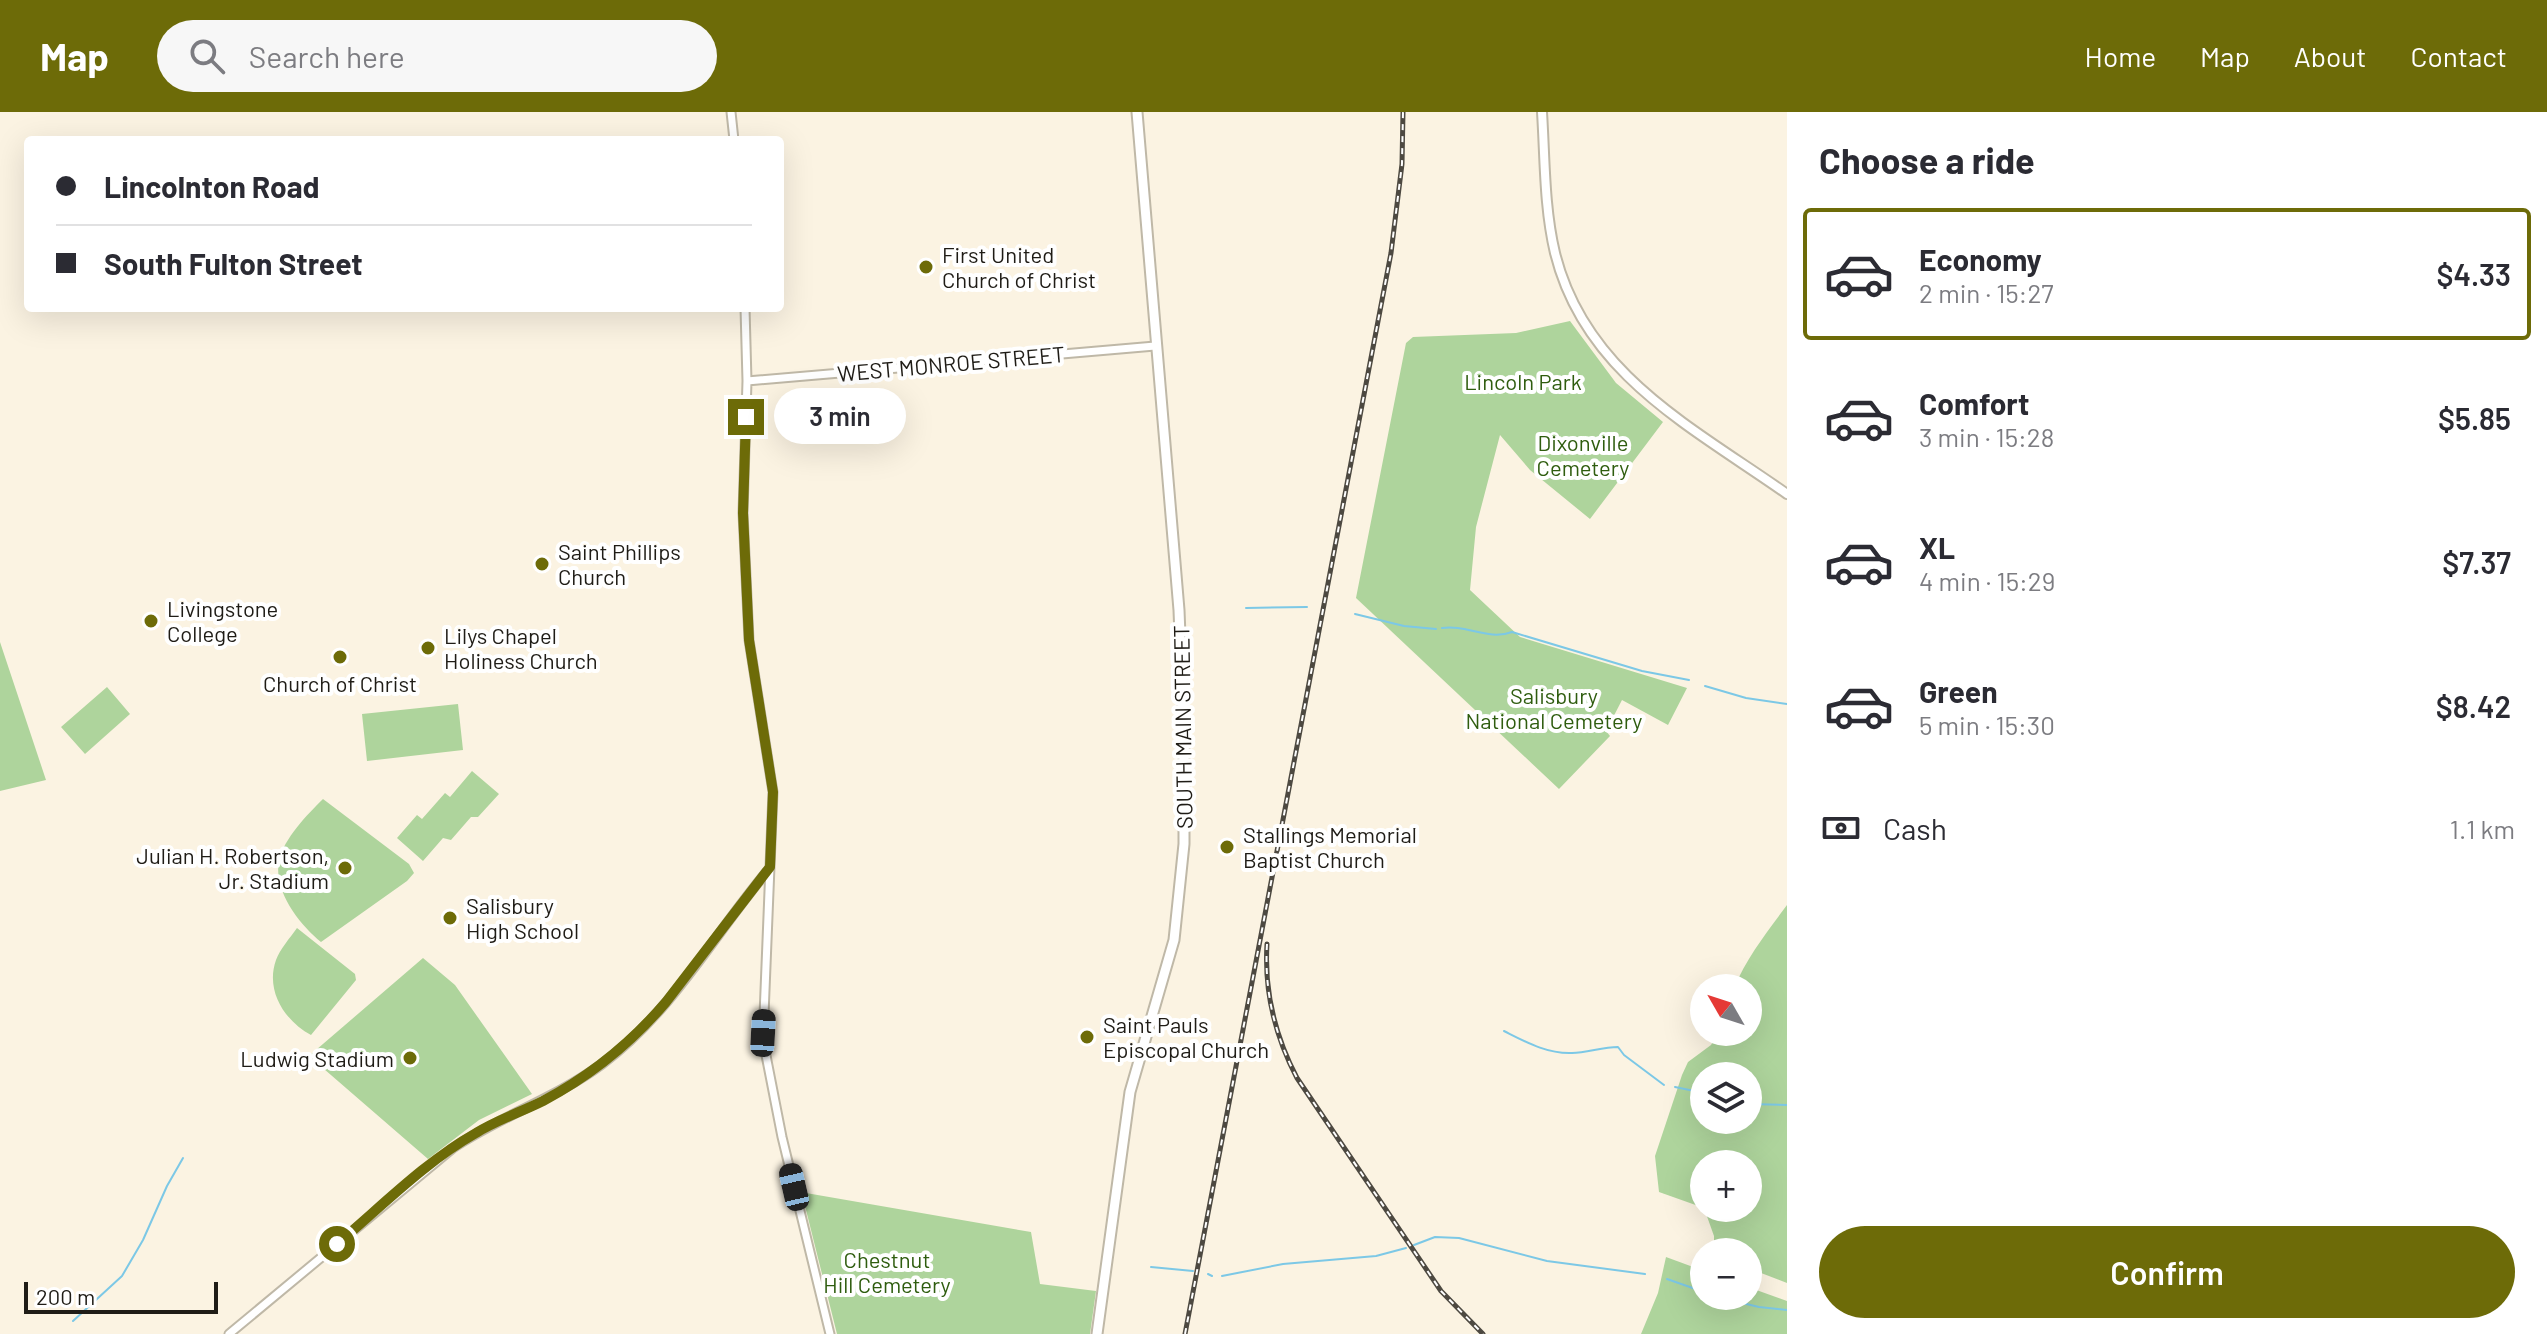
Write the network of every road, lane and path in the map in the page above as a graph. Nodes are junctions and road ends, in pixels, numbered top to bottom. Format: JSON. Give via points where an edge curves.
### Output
{"nodes":[{"id":1,"x":731,"y":112,"type":"edge"},
{"id":2,"x":1137,"y":112,"type":"edge"},
{"id":3,"x":1542,"y":112,"type":"edge"},
{"id":4,"x":734,"y":136,"type":"edge"},
{"id":5,"x":745,"y":312,"type":"edge"},
{"id":6,"x":1155,"y":346,"type":"junction"},
{"id":7,"x":747,"y":381,"type":"junction"},
{"id":8,"x":1787,"y":494,"type":"edge"},
{"id":9,"x":770,"y":867,"type":"junction"},
{"id":10,"x":229,"y":1334,"type":"edge"},
{"id":11,"x":830,"y":1334,"type":"edge"},
{"id":12,"x":1097,"y":1334,"type":"edge"}],
"edges":[{"from":1,"to":4,"type":"street"},
{"from":2,"to":6,"type":"main road","name":"SOUTH MAIN STREET"},
{"from":3,"to":8,"type":"main road","via":[[1552,234],[1560,268],[1575,309],[1601,350],[1633,382]]},
{"from":5,"to":7,"type":"street"},
{"from":6,"to":7,"type":"street","name":"WEST MONROE STREET"},
{"from":6,"to":12,"type":"main road","name":"SOUTH MAIN STREET","via":[[1179,610],[1184,844],[1174,940],[1130,1092]]},
{"from":7,"to":9,"type":"street","via":[[743,513],[749,646],[773,792]]},
{"from":9,"to":10,"type":"street","via":[[651,1020],[605,1062],[453,1148]]},
{"from":9,"to":11,"type":"street","via":[[763,1040]]}]}
